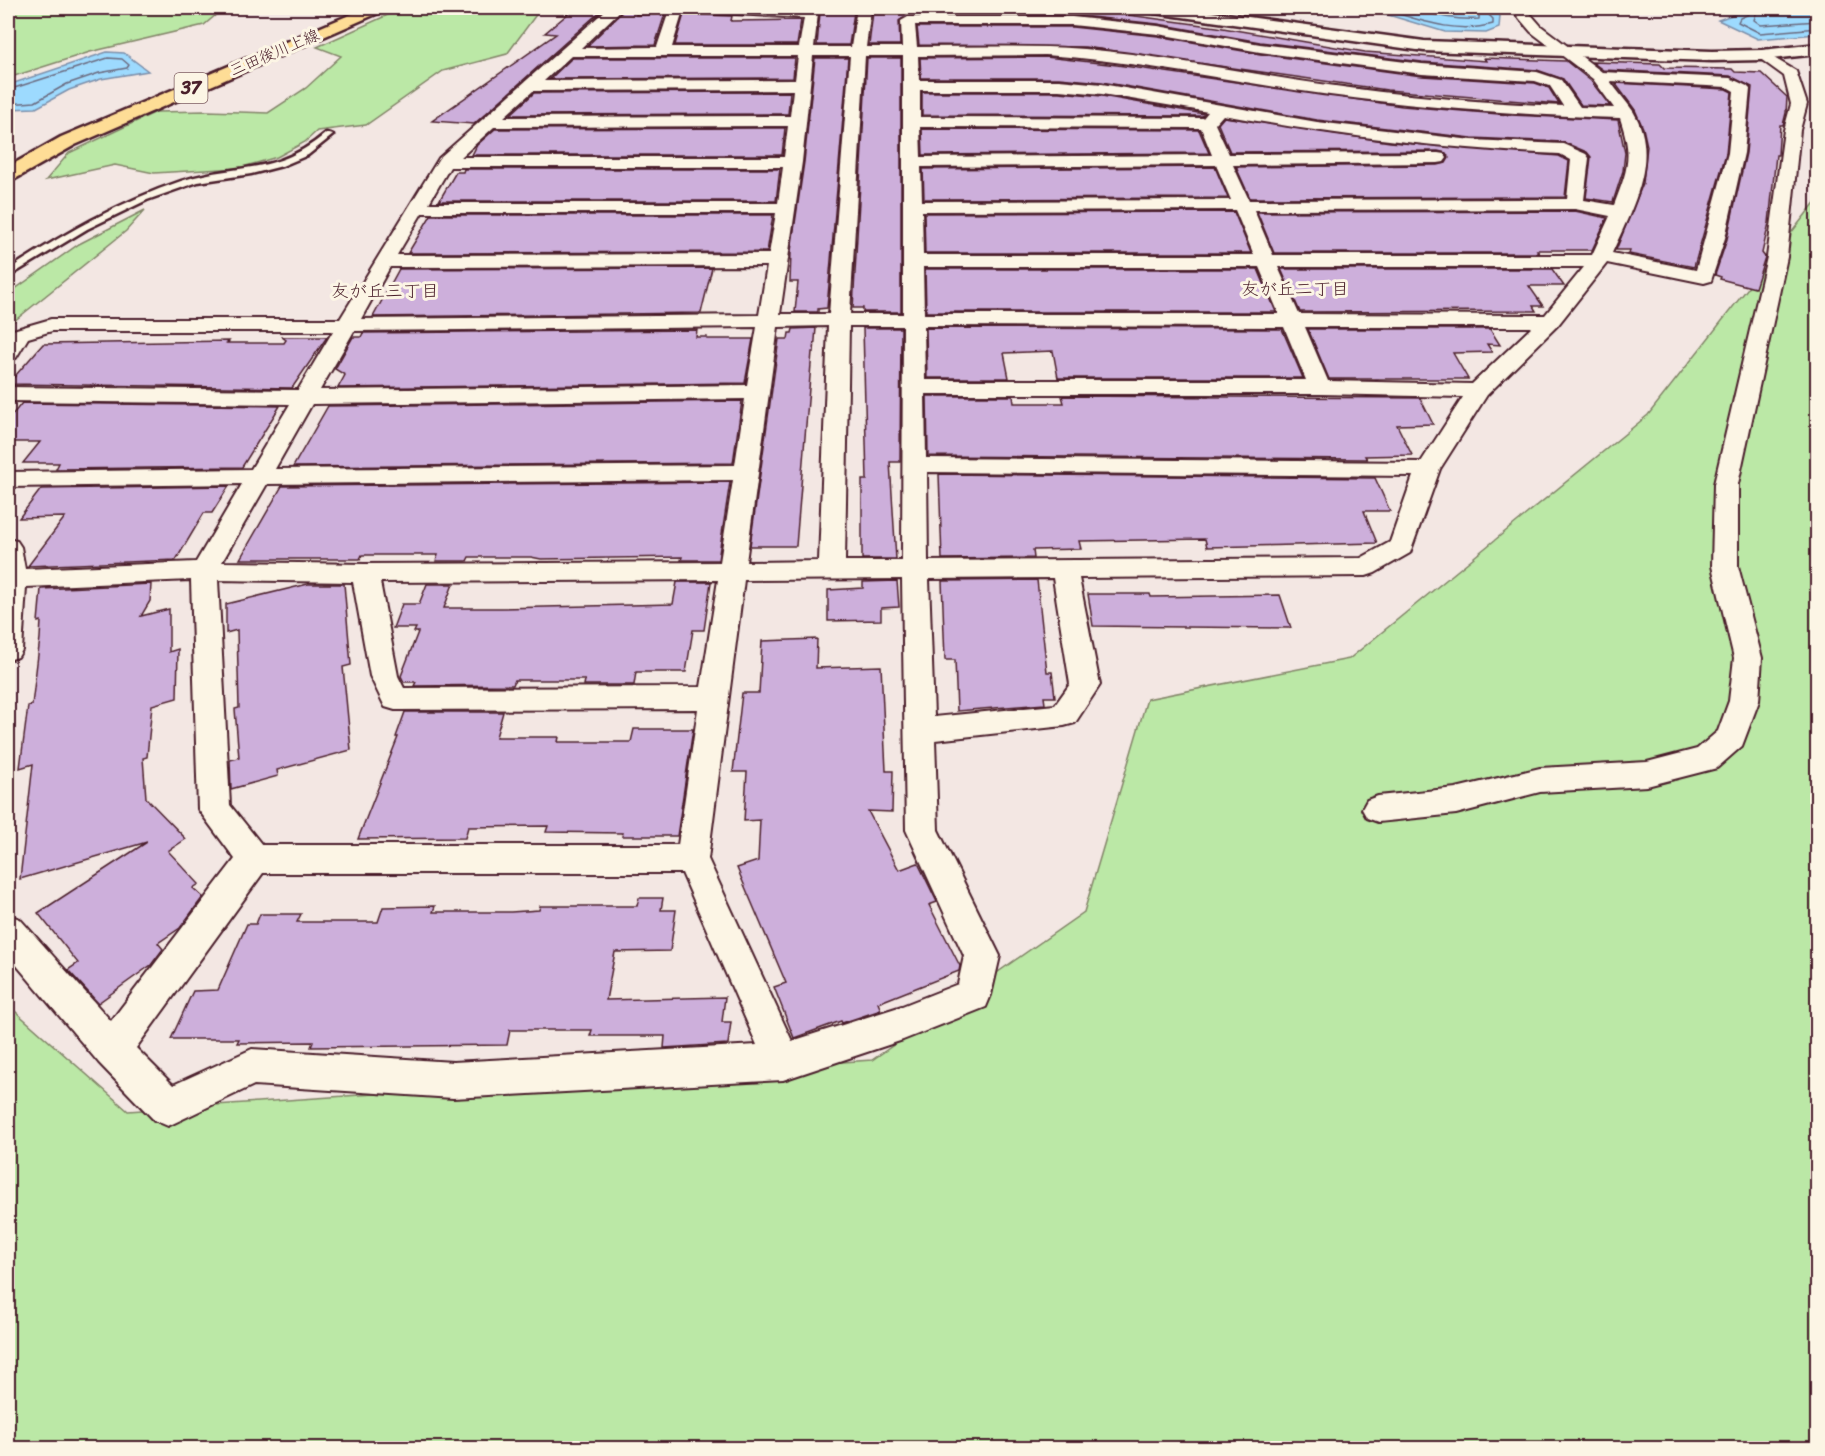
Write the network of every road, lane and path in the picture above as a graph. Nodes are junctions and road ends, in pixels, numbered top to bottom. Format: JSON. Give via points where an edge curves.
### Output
{"nodes":[{"id":1,"x":378,"y":8,"type":"edge"},
{"id":2,"x":616,"y":8,"type":"edge"},
{"id":3,"x":677,"y":8,"type":"edge"},
{"id":4,"x":701,"y":8,"type":"edge"},
{"id":5,"x":864,"y":8,"type":"edge"},
{"id":6,"x":1154,"y":8,"type":"edge"},
{"id":7,"x":1521,"y":8,"type":"edge"},
{"id":8,"x":1260,"y":48,"type":"junction"},
{"id":9,"x":1818,"y":48,"type":"edge"},
{"id":10,"x":1563,"y":50,"type":"junction"},
{"id":11,"x":858,"y":51,"type":"junction"},
{"id":12,"x":908,"y":51,"type":"junction"},
{"id":13,"x":568,"y":52,"type":"junction"},
{"id":14,"x":663,"y":52,"type":"junction"},
{"id":15,"x":805,"y":52,"type":"junction"},
{"id":16,"x":1762,"y":55,"type":"junction"},
{"id":17,"x":1239,"y":76,"type":"junction"},
{"id":18,"x":1598,"y":76,"type":"junction"},
{"id":19,"x":801,"y":85,"type":"junction"},
{"id":20,"x":912,"y":85,"type":"junction"},
{"id":21,"x":531,"y":86,"type":"junction"},
{"id":22,"x":1575,"y":112,"type":"junction"},
{"id":23,"x":1626,"y":113,"type":"junction"},
{"id":24,"x":1213,"y":117,"type":"junction"},
{"id":25,"x":796,"y":121,"type":"junction"},
{"id":26,"x":492,"y":122,"type":"junction"},
{"id":27,"x":912,"y":122,"type":"junction"},
{"id":28,"x":329,"y":135,"type":"dead end"},
{"id":29,"x":1472,"y":145,"type":"junction"},
{"id":30,"x":1223,"y":160,"type":"junction"},
{"id":31,"x":445,"y":162,"type":"junction"},
{"id":32,"x":793,"y":162,"type":"junction"},
{"id":33,"x":913,"y":162,"type":"junction"},
{"id":34,"x":8,"y":175,"type":"edge"},
{"id":35,"x":1575,"y":204,"type":"junction"},
{"id":36,"x":1240,"y":205,"type":"junction"},
{"id":37,"x":911,"y":206,"type":"junction"},
{"id":38,"x":417,"y":208,"type":"junction"},
{"id":39,"x":786,"y":208,"type":"junction"},
{"id":40,"x":1621,"y":212,"type":"junction"},
{"id":41,"x":1600,"y":258,"type":"junction"},
{"id":42,"x":779,"y":260,"type":"junction"},
{"id":43,"x":384,"y":261,"type":"junction"},
{"id":44,"x":912,"y":261,"type":"junction"},
{"id":45,"x":1265,"y":261,"type":"junction"},
{"id":46,"x":8,"y":274,"type":"edge"},
{"id":47,"x":839,"y":320,"type":"junction"},
{"id":48,"x":1292,"y":320,"type":"junction"},
{"id":49,"x":767,"y":321,"type":"junction"},
{"id":50,"x":914,"y":321,"type":"junction"},
{"id":51,"x":1551,"y":321,"type":"junction"},
{"id":52,"x":346,"y":325,"type":"junction"},
{"id":53,"x":8,"y":353,"type":"edge"},
{"id":54,"x":915,"y":387,"type":"junction"},
{"id":55,"x":1320,"y":387,"type":"junction"},
{"id":56,"x":1479,"y":391,"type":"junction"},
{"id":57,"x":757,"y":392,"type":"junction"},
{"id":58,"x":8,"y":393,"type":"edge"},
{"id":59,"x":305,"y":397,"type":"junction"},
{"id":60,"x":915,"y":465,"type":"junction"},
{"id":61,"x":1428,"y":469,"type":"junction"},
{"id":62,"x":745,"y":472,"type":"junction"},
{"id":63,"x":257,"y":478,"type":"junction"},
{"id":64,"x":8,"y":479,"type":"edge"},
{"id":65,"x":8,"y":547,"type":"edge"},
{"id":66,"x":1064,"y":567,"type":"junction"},
{"id":67,"x":832,"y":569,"type":"junction"},
{"id":68,"x":915,"y":569,"type":"junction"},
{"id":69,"x":204,"y":571,"type":"junction"},
{"id":70,"x":734,"y":571,"type":"junction"},
{"id":71,"x":365,"y":573,"type":"junction"},
{"id":72,"x":13,"y":578,"type":"junction"},
{"id":73,"x":8,"y":650,"type":"edge"},
{"id":74,"x":716,"y":698,"type":"junction"},
{"id":75,"x":918,"y":730,"type":"junction"},
{"id":76,"x":1378,"y":809,"type":"dead end"},
{"id":77,"x":254,"y":859,"type":"junction"},
{"id":78,"x":692,"y":859,"type":"junction"},
{"id":79,"x":8,"y":930,"type":"edge"},
{"id":80,"x":112,"y":1050,"type":"junction"},
{"id":81,"x":783,"y":1062,"type":"junction"}],
"edges":[{"from":1,"to":34,"type":"main road","name":"三田後川上線","number":"37","via":[[68,141]]},
{"from":2,"to":13,"type":"street"},
{"from":3,"to":14,"type":"street"},
{"from":4,"to":15,"type":"street","via":[[743,16],[811,14]]},
{"from":5,"to":11,"type":"street"},
{"from":6,"to":10,"type":"street","via":[[1387,42]]},
{"from":7,"to":10,"type":"street","via":[[1536,29]]},
{"from":8,"to":12,"type":"street","via":[[1158,30],[1072,21],[908,21]]},
{"from":8,"to":17,"type":"street"},
{"from":8,"to":22,"type":"street","via":[[1422,69],[1537,77],[1556,83]]},
{"from":9,"to":16,"type":"street"},
{"from":10,"to":16,"type":"street"},
{"from":10,"to":18,"type":"street"},
{"from":11,"to":12,"type":"street"},
{"from":11,"to":15,"type":"street"},
{"from":11,"to":47,"type":"street"},
{"from":12,"to":17,"type":"street","via":[[1102,54]]},
{"from":12,"to":20,"type":"street"},
{"from":13,"to":14,"type":"street"},
{"from":13,"to":21,"type":"street"},
{"from":14,"to":15,"type":"street","via":[[735,47]]},
{"from":15,"to":19,"type":"street"},
{"from":16,"to":76,"type":"street","via":[[1791,74],[1798,104],[1777,257],[1726,483],[1725,566],[1748,658],[1744,701],[1731,738],[1706,759],[1647,774],[1540,780],[1456,801]]},
{"from":17,"to":22,"type":"street","via":[[1367,95]]},
{"from":18,"to":23,"type":"street"},
{"from":18,"to":41,"type":"street","via":[[1730,83],[1742,89],[1736,153],[1704,277]]},
{"from":19,"to":21,"type":"street"},
{"from":19,"to":25,"type":"street"},
{"from":20,"to":24,"type":"street","via":[[1059,85],[1102,89]]},
{"from":20,"to":27,"type":"street"},
{"from":21,"to":26,"type":"street"},
{"from":22,"to":23,"type":"street"},
{"from":23,"to":40,"type":"street","via":[[1636,141],[1637,166]]},
{"from":24,"to":27,"type":"street"},
{"from":24,"to":29,"type":"street"},
{"from":24,"to":30,"type":"street"},
{"from":25,"to":26,"type":"street"},
{"from":25,"to":32,"type":"street"},
{"from":26,"to":31,"type":"street"},
{"from":27,"to":33,"type":"street"},
{"from":28,"to":46,"type":"lane","via":[[296,160],[204,177],[123,206]]},
{"from":29,"to":30,"type":"street","via":[[1467,158]]},
{"from":29,"to":35,"type":"street","via":[[1563,149],[1580,158]]},
{"from":30,"to":33,"type":"street"},
{"from":30,"to":36,"type":"street"},
{"from":31,"to":32,"type":"street"},
{"from":31,"to":38,"type":"street"},
{"from":32,"to":39,"type":"street"},
{"from":33,"to":37,"type":"street"},
{"from":35,"to":36,"type":"street"},
{"from":35,"to":40,"type":"street"},
{"from":36,"to":37,"type":"street"},
{"from":36,"to":45,"type":"street"},
{"from":37,"to":44,"type":"street"},
{"from":38,"to":39,"type":"street"},
{"from":38,"to":43,"type":"street"},
{"from":39,"to":42,"type":"street"},
{"from":40,"to":41,"type":"street"},
{"from":41,"to":45,"type":"street"},
{"from":41,"to":51,"type":"street"},
{"from":42,"to":43,"type":"street"},
{"from":42,"to":49,"type":"street"},
{"from":43,"to":52,"type":"street"},
{"from":44,"to":45,"type":"street"},
{"from":44,"to":50,"type":"street"},
{"from":45,"to":48,"type":"street"},
{"from":47,"to":49,"type":"street"},
{"from":47,"to":50,"type":"street"},
{"from":47,"to":67,"type":"street"},
{"from":48,"to":50,"type":"street"},
{"from":48,"to":51,"type":"street"},
{"from":48,"to":55,"type":"street"},
{"from":49,"to":52,"type":"street"},
{"from":49,"to":57,"type":"street"},
{"from":50,"to":54,"type":"street"},
{"from":51,"to":56,"type":"street"},
{"from":52,"to":53,"type":"street","via":[[51,325],[20,334]]},
{"from":52,"to":59,"type":"street"},
{"from":54,"to":55,"type":"street"},
{"from":54,"to":60,"type":"street"},
{"from":55,"to":56,"type":"street"},
{"from":56,"to":61,"type":"street"},
{"from":57,"to":59,"type":"street"},
{"from":57,"to":62,"type":"street"},
{"from":58,"to":59,"type":"street"},
{"from":59,"to":63,"type":"street"},
{"from":60,"to":61,"type":"street"},
{"from":60,"to":68,"type":"street"},
{"from":61,"to":66,"type":"street","via":[[1401,548],[1366,567]]},
{"from":62,"to":63,"type":"street"},
{"from":62,"to":70,"type":"street"},
{"from":63,"to":64,"type":"street"},
{"from":63,"to":69,"type":"street"},
{"from":65,"to":72,"type":"street"},
{"from":66,"to":68,"type":"street"},
{"from":66,"to":75,"type":"street","via":[[1085,685],[1064,715]]},
{"from":67,"to":68,"type":"street"},
{"from":67,"to":70,"type":"street"},
{"from":68,"to":75,"type":"street"},
{"from":69,"to":71,"type":"street"},
{"from":69,"to":72,"type":"street"},
{"from":69,"to":77,"type":"street","via":[[214,809]]},
{"from":70,"to":71,"type":"street"},
{"from":70,"to":74,"type":"street"},
{"from":71,"to":74,"type":"street","via":[[384,676],[395,699]]},
{"from":72,"to":73,"type":"street"},
{"from":74,"to":78,"type":"street"},
{"from":75,"to":81,"type":"street","via":[[922,830],[982,956],[973,995],[903,1023]]},
{"from":77,"to":78,"type":"street"},
{"from":77,"to":80,"type":"street"},
{"from":78,"to":81,"type":"street"},
{"from":79,"to":80,"type":"street"},
{"from":80,"to":81,"type":"street","via":[[168,1107],[252,1067],[453,1080]]}]}
